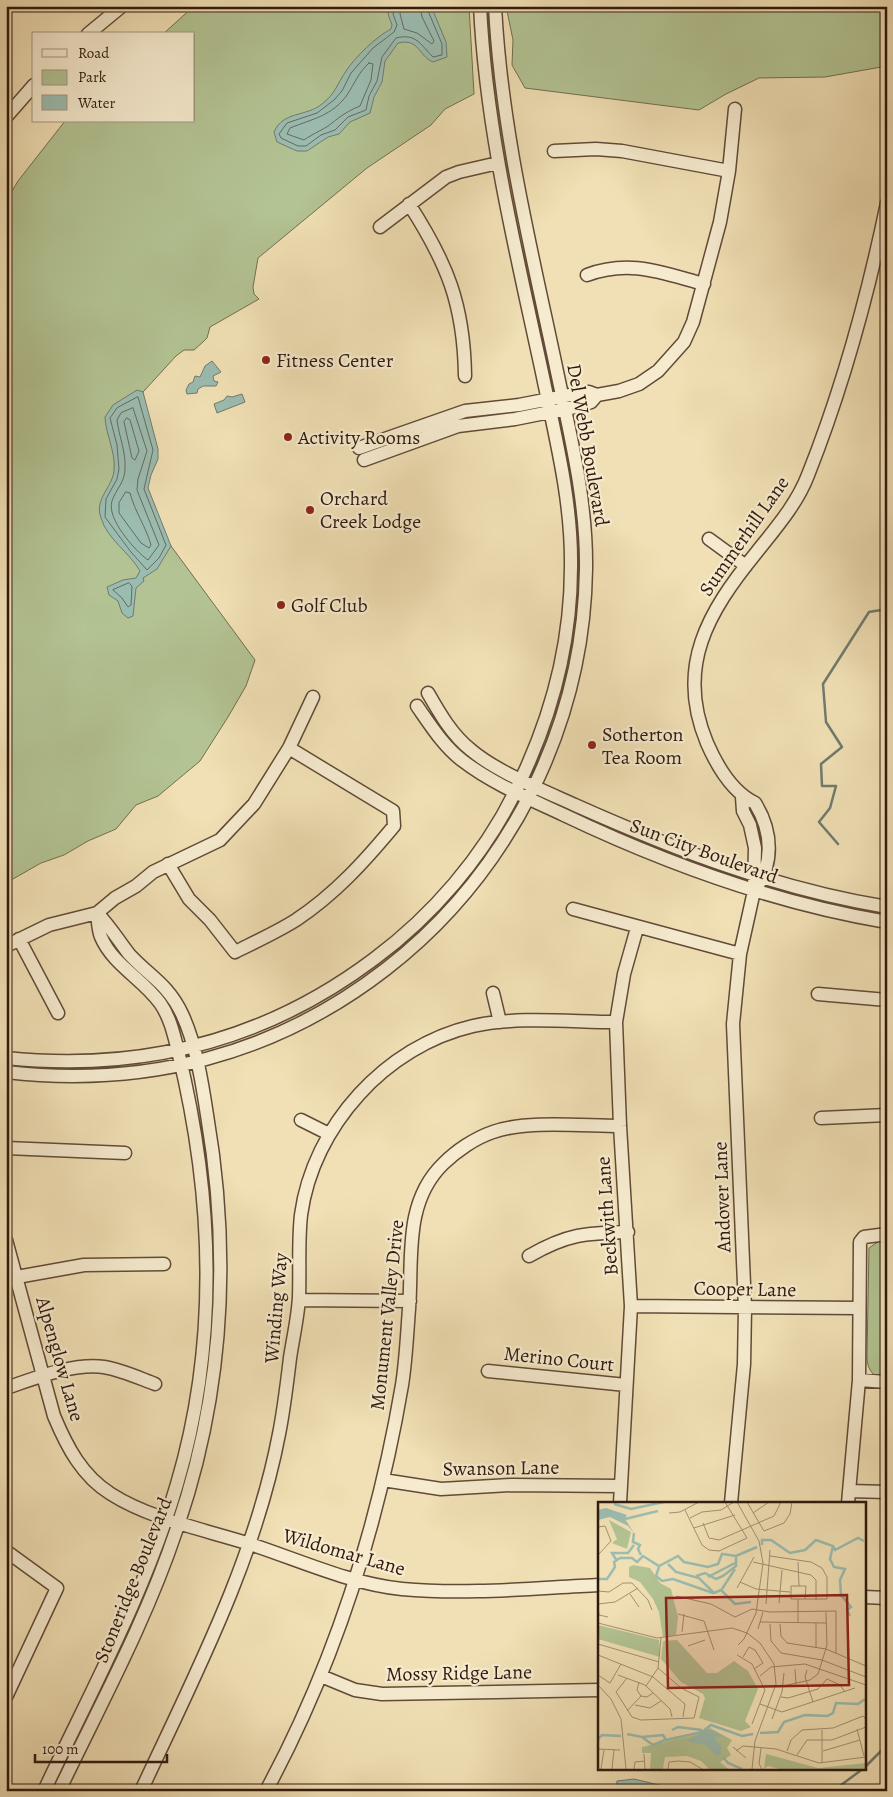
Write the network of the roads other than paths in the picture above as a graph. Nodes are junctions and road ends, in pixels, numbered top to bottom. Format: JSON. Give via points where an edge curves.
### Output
{"nodes":[{"id":1,"x":122,"y":6,"type":"edge"},
{"id":2,"x":480,"y":6,"type":"edge"},
{"id":3,"x":494,"y":6,"type":"edge"},
{"id":4,"x":90,"y":32,"type":"edge"},
{"id":5,"x":32,"y":87,"type":"edge"},
{"id":6,"x":735,"y":109,"type":"dead end"},
{"id":7,"x":6,"y":117,"type":"edge"},
{"id":8,"x":554,"y":151,"type":"dead end"},
{"id":9,"x":498,"y":163,"type":"junction"},
{"id":10,"x":729,"y":171,"type":"junction"},
{"id":11,"x":887,"y":202,"type":"edge"},
{"id":12,"x":409,"y":204,"type":"junction"},
{"id":13,"x":380,"y":228,"type":"dead end"},
{"id":14,"x":587,"y":275,"type":"dead end"},
{"id":15,"x":704,"y":284,"type":"junction"},
{"id":16,"x":465,"y":376,"type":"dead end"},
{"id":17,"x":597,"y":395,"type":"junction"},
{"id":18,"x":562,"y":396,"type":"junction"},
{"id":19,"x":548,"y":399,"type":"junction"},
{"id":20,"x":565,"y":409,"type":"junction"},
{"id":21,"x":550,"y":412,"type":"junction"},
{"id":22,"x":359,"y":448,"type":"dead end"},
{"id":23,"x":364,"y":460,"type":"dead end"},
{"id":24,"x":709,"y":539,"type":"dead end"},
{"id":25,"x":746,"y":566,"type":"junction"},
{"id":26,"x":428,"y":694,"type":"dead end"},
{"id":27,"x":312,"y":697,"type":"dead end"},
{"id":28,"x":417,"y":706,"type":"dead end"},
{"id":29,"x":289,"y":748,"type":"junction"},
{"id":30,"x":522,"y":779,"type":"junction"},
{"id":31,"x":535,"y":785,"type":"junction"},
{"id":32,"x":516,"y":791,"type":"junction"},
{"id":33,"x":529,"y":797,"type":"junction"},
{"id":34,"x":168,"y":864,"type":"junction"},
{"id":35,"x":759,"y":876,"type":"junction"},
{"id":36,"x":754,"y":891,"type":"junction"},
{"id":37,"x":887,"y":907,"type":"edge"},
{"id":38,"x":573,"y":909,"type":"dead end"},
{"id":39,"x":97,"y":914,"type":"junction"},
{"id":40,"x":887,"y":922,"type":"edge"},
{"id":41,"x":637,"y":928,"type":"junction"},
{"id":42,"x":19,"y":939,"type":"junction"},
{"id":43,"x":6,"y":946,"type":"edge"},
{"id":44,"x":740,"y":954,"type":"junction"},
{"id":45,"x":493,"y":993,"type":"dead end"},
{"id":46,"x":818,"y":994,"type":"dead end"},
{"id":47,"x":887,"y":1000,"type":"edge"},
{"id":48,"x":58,"y":1013,"type":"dead end"},
{"id":49,"x":500,"y":1022,"type":"junction"},
{"id":50,"x":616,"y":1022,"type":"junction"},
{"id":51,"x":193,"y":1047,"type":"junction"},
{"id":52,"x":178,"y":1051,"type":"junction"},
{"id":53,"x":6,"y":1058,"type":"edge"},
{"id":54,"x":196,"y":1063,"type":"junction"},
{"id":55,"x":182,"y":1066,"type":"junction"},
{"id":56,"x":6,"y":1072,"type":"edge"},
{"id":57,"x":887,"y":1114,"type":"edge"},
{"id":58,"x":821,"y":1118,"type":"dead end"},
{"id":59,"x":301,"y":1120,"type":"dead end"},
{"id":60,"x":620,"y":1126,"type":"junction"},
{"id":61,"x":328,"y":1134,"type":"junction"},
{"id":62,"x":6,"y":1148,"type":"edge"},
{"id":63,"x":125,"y":1153,"type":"dead end"},
{"id":64,"x":628,"y":1232,"type":"junction"},
{"id":65,"x":887,"y":1234,"type":"edge"},
{"id":66,"x":6,"y":1240,"type":"edge"},
{"id":67,"x":528,"y":1256,"type":"dead end"},
{"id":68,"x":164,"y":1264,"type":"dead end"},
{"id":69,"x":17,"y":1277,"type":"junction"},
{"id":70,"x":299,"y":1300,"type":"junction"},
{"id":71,"x":410,"y":1301,"type":"junction"},
{"id":72,"x":631,"y":1306,"type":"junction"},
{"id":73,"x":745,"y":1308,"type":"junction"},
{"id":74,"x":859,"y":1308,"type":"junction"},
{"id":75,"x":488,"y":1371,"type":"dead end"},
{"id":76,"x":44,"y":1376,"type":"junction"},
{"id":77,"x":859,"y":1380,"type":"junction"},
{"id":78,"x":887,"y":1382,"type":"edge"},
{"id":79,"x":155,"y":1384,"type":"dead end"},
{"id":80,"x":626,"y":1385,"type":"junction"},
{"id":81,"x":6,"y":1388,"type":"edge"},
{"id":82,"x":384,"y":1480,"type":"junction"},
{"id":83,"x":620,"y":1486,"type":"junction"},
{"id":84,"x":887,"y":1492,"type":"edge"},
{"id":85,"x":848,"y":1497,"type":"edge"},
{"id":86,"x":620,"y":1502,"type":"edge"},
{"id":87,"x":731,"y":1502,"type":"edge"},
{"id":88,"x":173,"y":1519,"type":"junction"},
{"id":89,"x":250,"y":1544,"type":"junction"},
{"id":90,"x":6,"y":1551,"type":"edge"},
{"id":91,"x":354,"y":1579,"type":"junction"},
{"id":92,"x":598,"y":1585,"type":"edge"},
{"id":93,"x":866,"y":1597,"type":"edge"},
{"id":94,"x":887,"y":1598,"type":"edge"},
{"id":95,"x":322,"y":1676,"type":"junction"},
{"id":96,"x":598,"y":1690,"type":"edge"},
{"id":97,"x":6,"y":1697,"type":"edge"},
{"id":98,"x":44,"y":1791,"type":"edge"},
{"id":99,"x":59,"y":1791,"type":"edge"},
{"id":100,"x":141,"y":1791,"type":"edge"},
{"id":101,"x":266,"y":1791,"type":"edge"}],
"edges":[{"from":1,"to":4,"type":"street"},
{"from":2,"to":9,"type":"street","name":"Del Webb Boulevard"},
{"from":3,"to":18,"type":"street","name":"Del Webb Boulevard","via":[[512,159]]},
{"from":5,"to":7,"type":"street"},
{"from":6,"to":10,"type":"street"},
{"from":8,"to":10,"type":"street","via":[[622,151]]},
{"from":9,"to":12,"type":"street","via":[[446,177]]},
{"from":9,"to":19,"type":"street","name":"Del Webb Boulevard"},
{"from":10,"to":15,"type":"street"},
{"from":11,"to":25,"type":"street","name":"Summerhill Lane","via":[[870,283],[807,478],[790,508]]},
{"from":12,"to":13,"type":"street"},
{"from":12,"to":16,"type":"street","via":[[433,240],[448,274],[462,324]]},
{"from":14,"to":15,"type":"street","via":[[625,266],[647,268]]},
{"from":15,"to":17,"type":"street","via":[[693,322],[672,358],[638,384]]},
{"from":17,"to":18,"type":"street","via":[[589,392]]},
{"from":17,"to":20,"type":"street","via":[[591,402]]},
{"from":18,"to":19,"type":"street"},
{"from":18,"to":20,"type":"street","name":"Del Webb Boulevard"},
{"from":19,"to":21,"type":"street","name":"Del Webb Boulevard"},
{"from":19,"to":22,"type":"street","via":[[465,411]]},
{"from":20,"to":21,"type":"street"},
{"from":20,"to":31,"type":"street","name":"Del Webb Boulevard","via":[[584,516],[585,592],[579,647],[565,708]]},
{"from":21,"to":23,"type":"street","via":[[458,426]]},
{"from":21,"to":30,"type":"street","name":"Del Webb Boulevard","via":[[569,516],[569,616],[551,704]]},
{"from":24,"to":25,"type":"street"},
{"from":25,"to":35,"type":"street","name":"Summerhill Lane","via":[[709,619],[699,644],[694,675],[695,702],[712,753],[742,797]]},
{"from":26,"to":30,"type":"street","name":"Sun City Boulevard","via":[[451,730],[470,750]]},
{"from":27,"to":29,"type":"street"},
{"from":28,"to":32,"type":"street","name":"Sun City Boulevard","via":[[440,739],[462,761]]},
{"from":29,"to":34,"type":"street","via":[[254,804],[220,840]]},
{"from":29,"to":34,"type":"street","via":[[393,811],[394,826],[357,870],[327,898],[294,921],[235,952],[189,899]]},
{"from":30,"to":31,"type":"street","name":"Sun City Boulevard"},
{"from":30,"to":32,"type":"street","name":"Del Webb Boulevard"},
{"from":31,"to":33,"type":"street","name":"Del Webb Boulevard"},
{"from":31,"to":35,"type":"street","name":"Sun City Boulevard","via":[[671,847]]},
{"from":32,"to":33,"type":"street","name":"Sun City Boulevard"},
{"from":32,"to":51,"type":"street","name":"Del Webb Boulevard","via":[[458,880],[385,951],[340,984],[293,1010],[245,1032]]},
{"from":33,"to":36,"type":"street","name":"Sun City Boulevard","via":[[665,860]]},
{"from":33,"to":54,"type":"street","name":"Del Webb Boulevard","via":[[469,889],[396,961],[341,1000],[301,1022],[250,1045]]},
{"from":34,"to":39,"type":"street"},
{"from":35,"to":36,"type":"street","name":"Summerhill Lane"},
{"from":35,"to":37,"type":"street","name":"Sun City Boulevard","via":[[817,893]]},
{"from":36,"to":40,"type":"street","name":"Sun City Boulevard"},
{"from":36,"to":44,"type":"street","name":"Andover Lane"},
{"from":38,"to":41,"type":"street"},
{"from":39,"to":42,"type":"street","via":[[49,925]]},
{"from":39,"to":51,"type":"street","name":"Stoneridge Boulevard","via":[[112,928],[130,955],[162,982],[173,997]]},
{"from":39,"to":52,"type":"street","name":"Stoneridge Boulevard","via":[[100,935],[107,948],[162,1005],[170,1020]]},
{"from":41,"to":44,"type":"street"},
{"from":41,"to":50,"type":"street","name":"Beckwith Lane","via":[[624,974]]},
{"from":42,"to":43,"type":"street"},
{"from":42,"to":48,"type":"street"},
{"from":44,"to":73,"type":"street","name":"Andover Lane","via":[[733,1024]]},
{"from":45,"to":49,"type":"street"},
{"from":46,"to":47,"type":"street"},
{"from":49,"to":50,"type":"street","name":"Winding Way"},
{"from":49,"to":61,"type":"street","name":"Winding Way","via":[[466,1028],[413,1051],[366,1088]]},
{"from":50,"to":60,"type":"street","name":"Beckwith Lane"},
{"from":51,"to":52,"type":"street","name":"Del Webb Boulevard"},
{"from":51,"to":54,"type":"street","name":"Stoneridge Boulevard"},
{"from":52,"to":53,"type":"street","name":"Del Webb Boulevard","via":[[86,1062]]},
{"from":52,"to":55,"type":"street","name":"Stoneridge Boulevard"},
{"from":54,"to":55,"type":"street","name":"Del Webb Boulevard"},
{"from":54,"to":88,"type":"street","name":"Stoneridge Boulevard","via":[[216,1181],[221,1251],[219,1330],[210,1409],[201,1448]]},
{"from":55,"to":56,"type":"street","name":"Del Webb Boulevard","via":[[86,1077]]},
{"from":55,"to":88,"type":"street","name":"Stoneridge Boulevard","via":[[202,1173],[207,1291],[195,1407]]},
{"from":57,"to":58,"type":"street"},
{"from":59,"to":61,"type":"street"},
{"from":60,"to":64,"type":"street","name":"Beckwith Lane"},
{"from":60,"to":71,"type":"street","name":"Monument Valley Drive","via":[[521,1126],[492,1132],[466,1146],[442,1165],[425,1190],[416,1212],[410,1240]]},
{"from":61,"to":70,"type":"street","name":"Winding Way","via":[[311,1173],[301,1215]]},
{"from":62,"to":63,"type":"street"},
{"from":64,"to":67,"type":"street","via":[[585,1233],[554,1241]]},
{"from":64,"to":72,"type":"street","name":"Beckwith Lane"},
{"from":65,"to":74,"type":"street","via":[[864,1237],[860,1242]]},
{"from":66,"to":69,"type":"street","name":"Alpenglow Lane"},
{"from":68,"to":69,"type":"street","via":[[84,1265]]},
{"from":69,"to":76,"type":"street","name":"Alpenglow Lane"},
{"from":70,"to":71,"type":"street"},
{"from":70,"to":89,"type":"street","name":"Winding Way","via":[[280,1434]]},
{"from":71,"to":82,"type":"street","name":"Monument Valley Drive","via":[[402,1383]]},
{"from":72,"to":73,"type":"street","name":"Cooper Lane"},
{"from":72,"to":80,"type":"street","name":"Beckwith Lane"},
{"from":73,"to":74,"type":"street","name":"Cooper Lane"},
{"from":73,"to":87,"type":"street","name":"Andover Lane","via":[[744,1364]]},
{"from":74,"to":77,"type":"street"},
{"from":75,"to":80,"type":"street","name":"Merino Court"},
{"from":76,"to":79,"type":"street","via":[[84,1367],[104,1367]]},
{"from":76,"to":81,"type":"street"},
{"from":76,"to":88,"type":"street","name":"Alpenglow Lane","via":[[54,1416],[76,1462],[111,1494]]},
{"from":77,"to":78,"type":"street"},
{"from":77,"to":85,"type":"street"},
{"from":80,"to":83,"type":"street","name":"Beckwith Lane"},
{"from":82,"to":83,"type":"street","name":"Swanson Lane","via":[[441,1489]]},
{"from":82,"to":91,"type":"street","name":"Monument Valley Drive"},
{"from":83,"to":86,"type":"street","name":"Beckwith Lane"},
{"from":84,"to":85,"type":"street"},
{"from":88,"to":89,"type":"street","name":"Wildomar Lane"},
{"from":88,"to":98,"type":"street","name":"Stoneridge Boulevard"},
{"from":88,"to":99,"type":"street","name":"Stoneridge Boulevard","via":[[150,1600]]},
{"from":89,"to":91,"type":"street","name":"Wildomar Lane"},
{"from":89,"to":100,"type":"street","name":"Winding Way","via":[[212,1639]]},
{"from":90,"to":97,"type":"street","via":[[57,1588]]},
{"from":91,"to":92,"type":"street","name":"Wildomar Lane","via":[[400,1589],[431,1591]]},
{"from":91,"to":95,"type":"street","name":"Monument Valley Drive"},
{"from":93,"to":94,"type":"street"},
{"from":95,"to":96,"type":"street","name":"Mossy Ridge Lane","via":[[355,1690],[382,1694]]},
{"from":95,"to":101,"type":"street","name":"Monument Valley Drive"}]}
